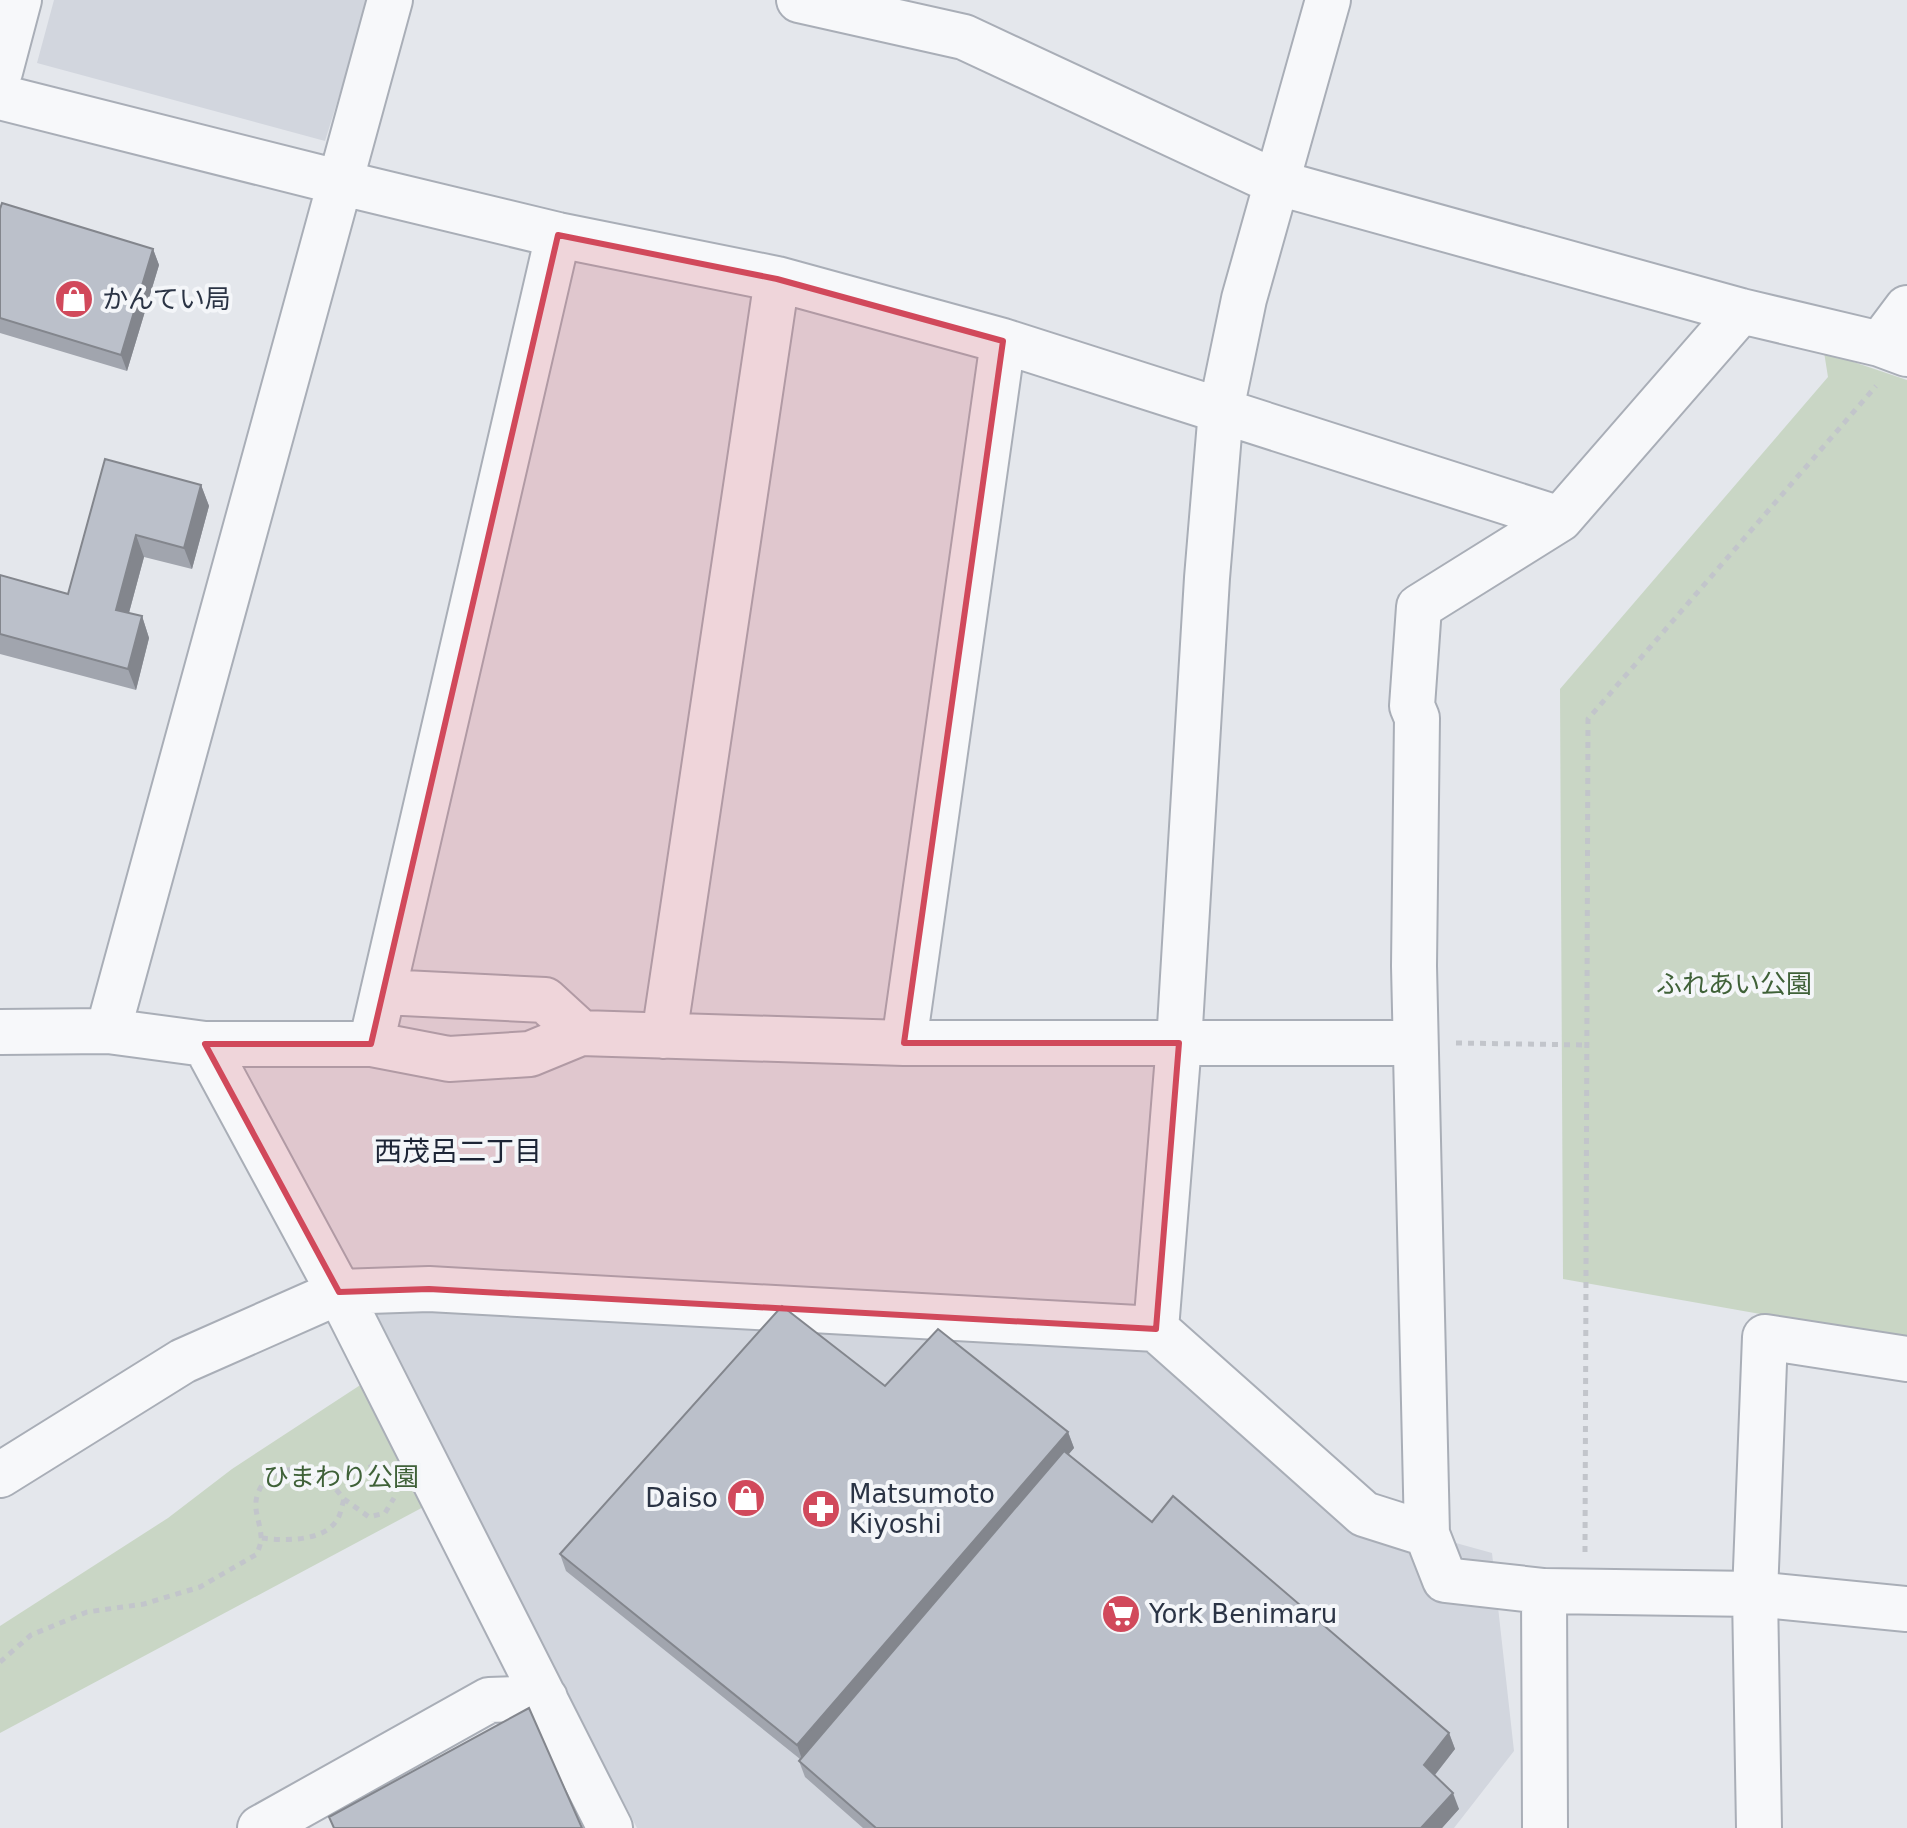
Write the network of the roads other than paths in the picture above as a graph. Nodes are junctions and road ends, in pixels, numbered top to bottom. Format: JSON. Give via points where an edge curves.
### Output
{"nodes":[{"id":1,"x":19,"y":0,"type":"edge"},
{"id":2,"x":390,"y":0,"type":"edge"},
{"id":3,"x":799,"y":0,"type":"edge"},
{"id":4,"x":1328,"y":0,"type":"edge"},
{"id":5,"x":0,"y":72,"type":"edge"},
{"id":6,"x":0,"y":97,"type":"edge"},
{"id":7,"x":338,"y":182,"type":"junction"},
{"id":8,"x":1275,"y":182,"type":"junction"},
{"id":9,"x":558,"y":235,"type":"junction"},
{"id":10,"x":777,"y":279,"type":"junction"},
{"id":11,"x":1907,"y":308,"type":"edge"},
{"id":12,"x":1741,"y":311,"type":"junction"},
{"id":13,"x":1003,"y":341,"type":"junction"},
{"id":14,"x":1889,"y":360,"type":"edge"},
{"id":15,"x":1221,"y":410,"type":"junction"},
{"id":16,"x":1560,"y":519,"type":"junction"},
{"id":17,"x":383,"y":992,"type":"junction"},
{"id":18,"x":108,"y":1031,"type":"junction"},
{"id":19,"x":0,"y":1032,"type":"edge"},
{"id":20,"x":581,"y":1033,"type":"junction"},
{"id":21,"x":664,"y":1036,"type":"junction"},
{"id":22,"x":904,"y":1043,"type":"junction"},
{"id":23,"x":1179,"y":1043,"type":"junction"},
{"id":24,"x":1415,"y":1043,"type":"junction"},
{"id":25,"x":205,"y":1044,"type":"junction"},
{"id":26,"x":371,"y":1044,"type":"junction"},
{"id":27,"x":339,"y":1292,"type":"junction"},
{"id":28,"x":1156,"y":1329,"type":"junction"},
{"id":29,"x":1907,"y":1359,"type":"edge"},
{"id":30,"x":0,"y":1475,"type":"edge"},
{"id":31,"x":1427,"y":1534,"type":"junction"},
{"id":32,"x":1544,"y":1591,"type":"junction"},
{"id":33,"x":1755,"y":1594,"type":"junction"},
{"id":34,"x":1907,"y":1609,"type":"edge"},
{"id":35,"x":545,"y":1698,"type":"junction"},
{"id":36,"x":260,"y":1828,"type":"edge"},
{"id":37,"x":610,"y":1828,"type":"edge"},
{"id":38,"x":1545,"y":1828,"type":"edge"},
{"id":39,"x":1759,"y":1828,"type":"edge"}],
"edges":[{"from":1,"to":5,"type":"street"},
{"from":2,"to":7,"type":"street"},
{"from":3,"to":8,"type":"street","via":[[964,37]]},
{"from":4,"to":8,"type":"street"},
{"from":6,"to":7,"type":"street"},
{"from":7,"to":9,"type":"street"},
{"from":7,"to":18,"type":"street"},
{"from":8,"to":12,"type":"street"},
{"from":8,"to":15,"type":"street"},
{"from":9,"to":10,"type":"street"},
{"from":9,"to":17,"type":"street"},
{"from":10,"to":13,"type":"street"},
{"from":10,"to":21,"type":"street"},
{"from":11,"to":14,"type":"street"},
{"from":12,"to":14,"type":"street"},
{"from":12,"to":16,"type":"street"},
{"from":13,"to":15,"type":"street"},
{"from":13,"to":22,"type":"street"},
{"from":15,"to":16,"type":"street"},
{"from":15,"to":23,"type":"street"},
{"from":16,"to":24,"type":"street","via":[[1419,607],[1412,706],[1417,718]]},
{"from":17,"to":20,"type":"street","via":[[545,1000]]},
{"from":17,"to":26,"type":"street"},
{"from":18,"to":19,"type":"street"},
{"from":18,"to":25,"type":"street"},
{"from":20,"to":21,"type":"street"},
{"from":20,"to":26,"type":"street","via":[[530,1054],[449,1059]]},
{"from":21,"to":22,"type":"street"},
{"from":22,"to":23,"type":"street"},
{"from":23,"to":24,"type":"street"},
{"from":23,"to":28,"type":"street"},
{"from":24,"to":31,"type":"street"},
{"from":25,"to":26,"type":"street"},
{"from":25,"to":27,"type":"street"},
{"from":27,"to":28,"type":"street","via":[[429,1289]]},
{"from":27,"to":30,"type":"street","via":[[183,1361]]},
{"from":27,"to":35,"type":"street"},
{"from":28,"to":31,"type":"street","via":[[1364,1514]]},
{"from":29,"to":33,"type":"street","via":[[1765,1337]]},
{"from":31,"to":32,"type":"street","via":[[1445,1580]]},
{"from":32,"to":33,"type":"street"},
{"from":32,"to":38,"type":"street"},
{"from":33,"to":34,"type":"street"},
{"from":33,"to":39,"type":"street"},
{"from":35,"to":36,"type":"street","via":[[489,1700]]},
{"from":35,"to":37,"type":"street"}]}
